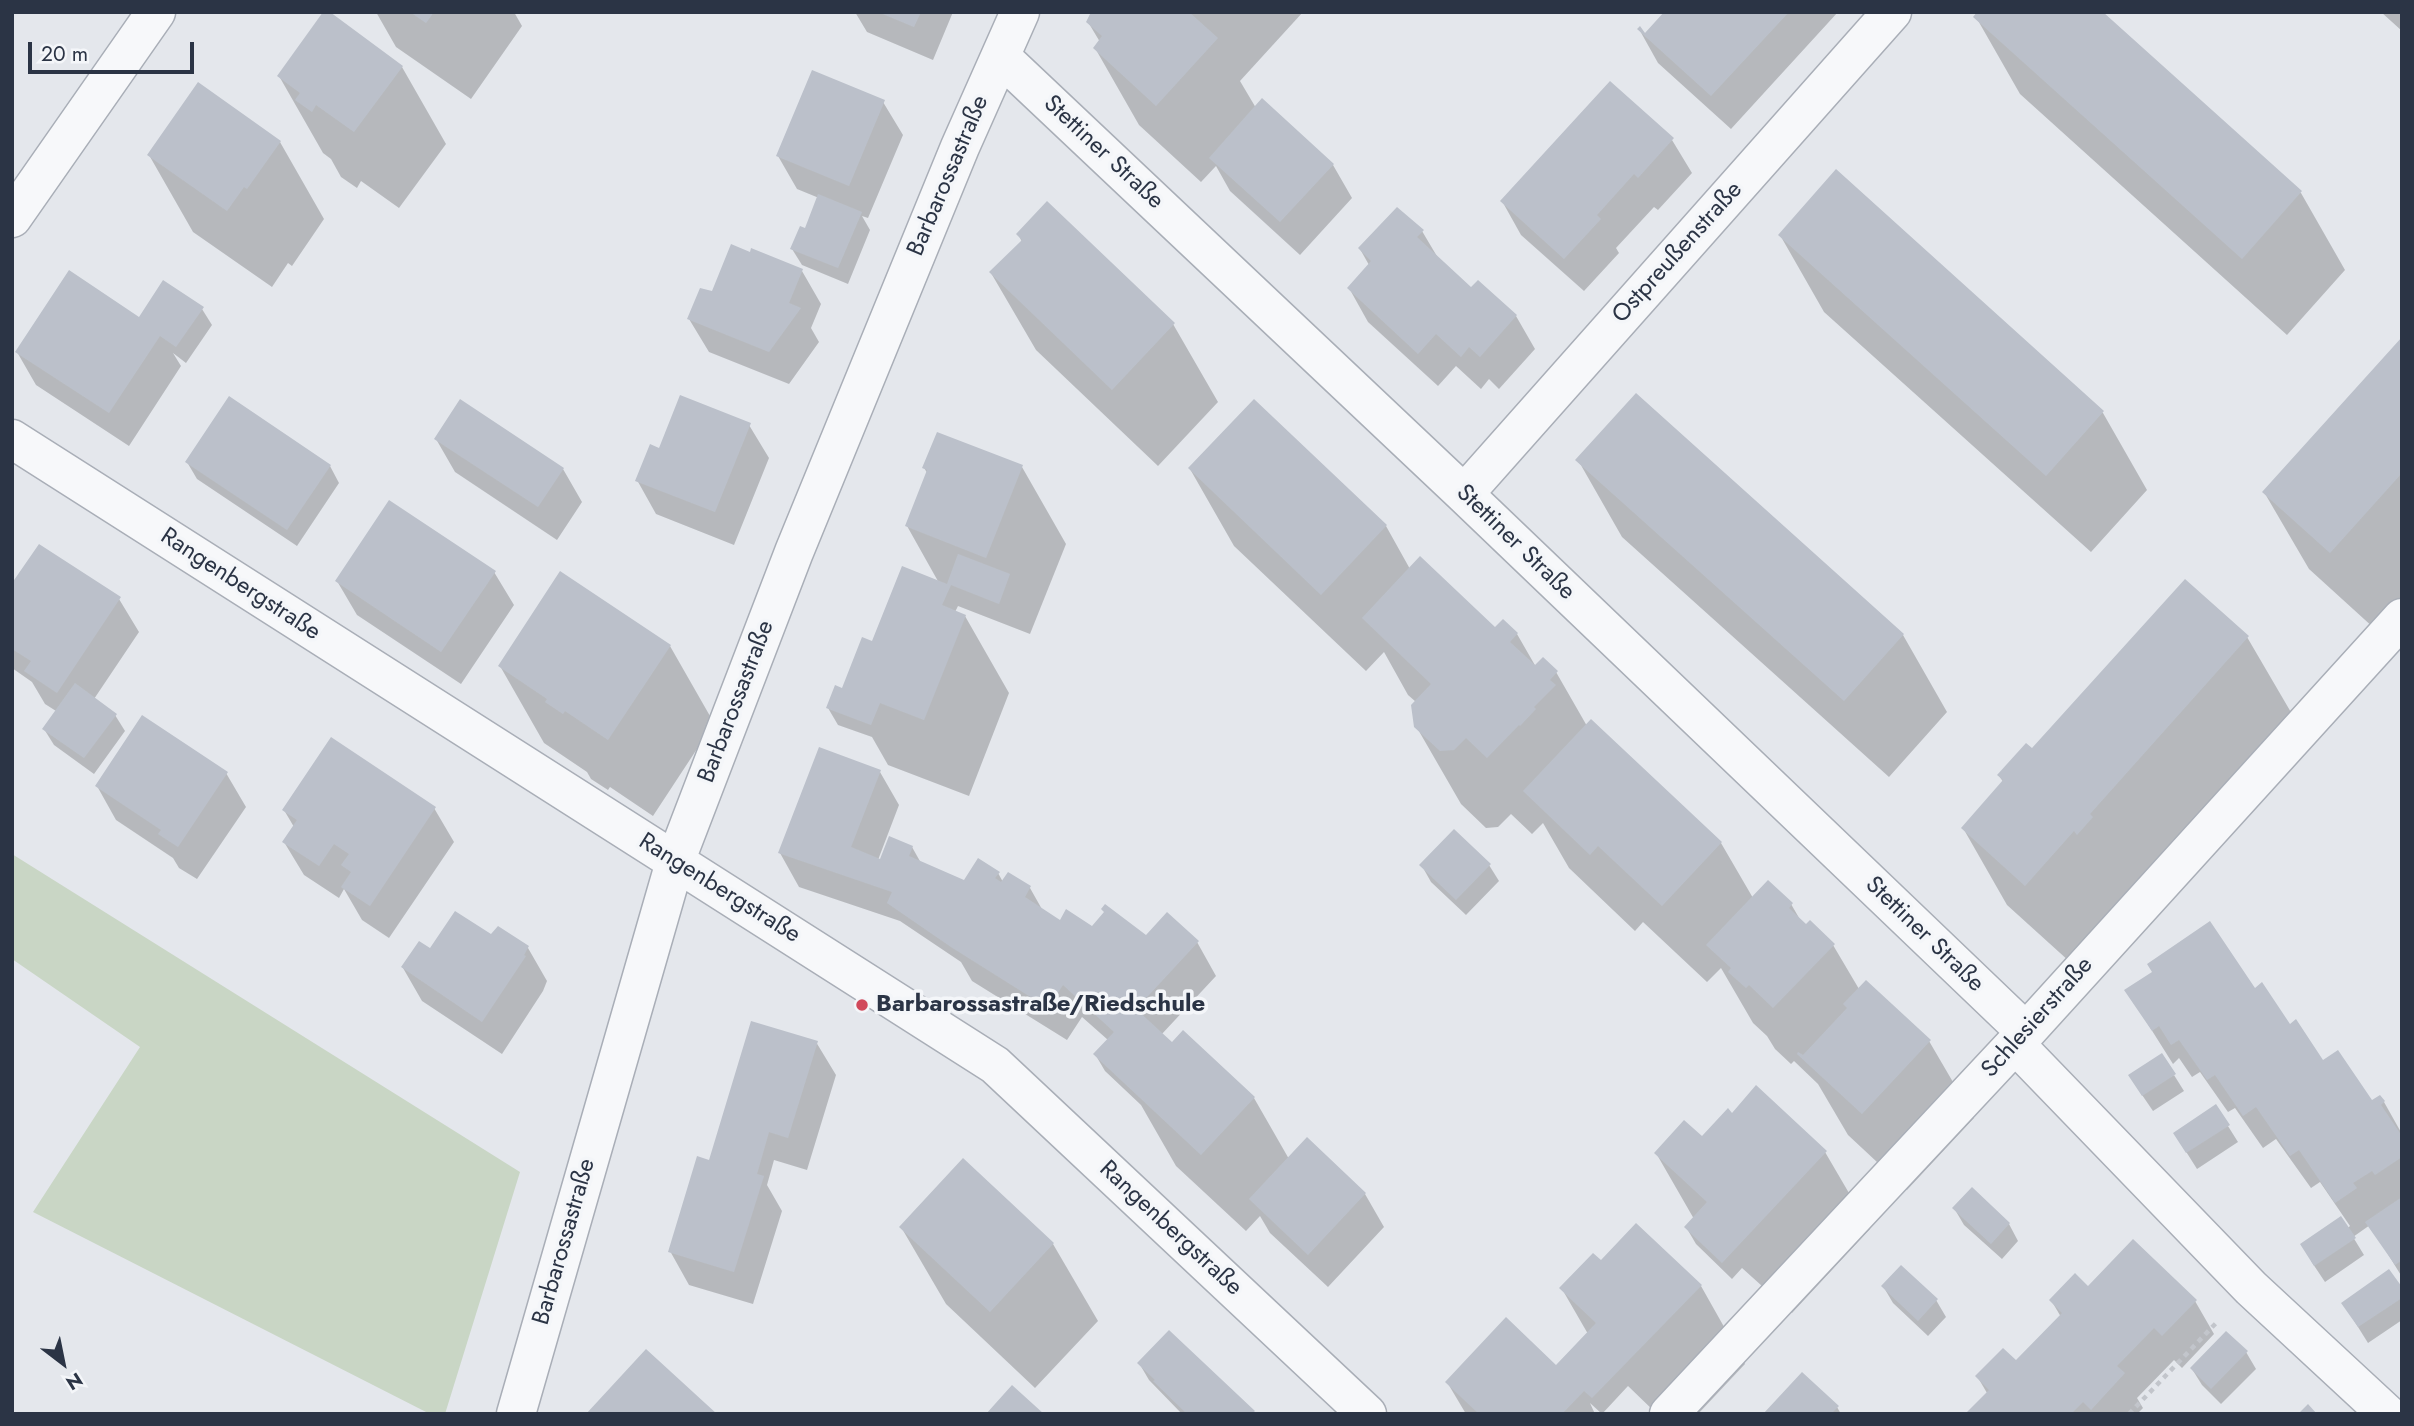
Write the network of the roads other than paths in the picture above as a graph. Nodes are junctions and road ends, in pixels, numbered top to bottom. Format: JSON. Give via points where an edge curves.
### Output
{"nodes":[{"id":1,"x":156,"y":12,"type":"edge"},
{"id":2,"x":1020,"y":12,"type":"edge"},
{"id":3,"x":1892,"y":12,"type":"edge"},
{"id":4,"x":1001,"y":57,"type":"junction"},
{"id":5,"x":12,"y":219,"type":"edge"},
{"id":6,"x":12,"y":439,"type":"edge"},
{"id":7,"x":1464,"y":494,"type":"junction"},
{"id":8,"x":2402,"y":618,"type":"edge"},
{"id":9,"x":675,"y":862,"type":"junction"},
{"id":10,"x":2020,"y":1038,"type":"junction"},
{"id":11,"x":516,"y":1414,"type":"edge"},
{"id":12,"x":1367,"y":1414,"type":"edge"},
{"id":13,"x":1669,"y":1414,"type":"edge"},
{"id":14,"x":2387,"y":1414,"type":"edge"}],
"edges":[{"from":1,"to":5,"type":"street"},
{"from":2,"to":4,"type":"street","name":"Barbarossastraße"},
{"from":3,"to":7,"type":"street","name":"Ostpreußenstraße"},
{"from":4,"to":7,"type":"street","name":"Stettiner Straße"},
{"from":4,"to":9,"type":"street","name":"Barbarossastraße","via":[[794,552]]},
{"from":6,"to":9,"type":"street","name":"Rangenbergstraße"},
{"from":7,"to":10,"type":"street","name":"Stettiner Straße"},
{"from":8,"to":10,"type":"street","name":"Schlesierstraße"},
{"from":9,"to":11,"type":"street","name":"Barbarossastraße"},
{"from":9,"to":12,"type":"street","name":"Rangenbergstraße","via":[[995,1065]]},
{"from":10,"to":13,"type":"street","name":"Schlesierstraße"},
{"from":10,"to":14,"type":"street","name":"Stettiner Straße","via":[[2251,1288]]}]}
